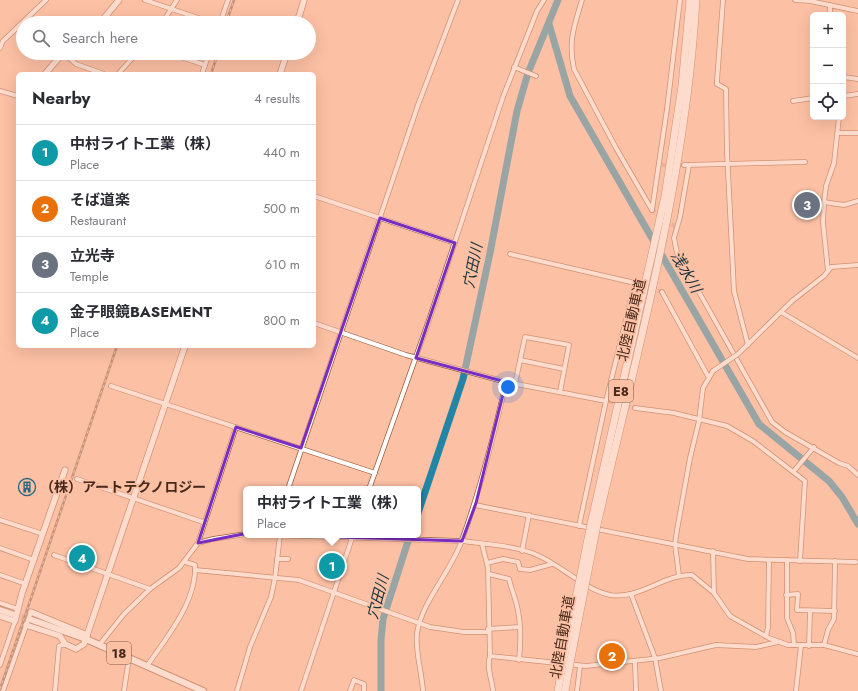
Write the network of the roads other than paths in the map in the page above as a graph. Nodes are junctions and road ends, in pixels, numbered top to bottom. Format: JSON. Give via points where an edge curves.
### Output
{"nodes":[{"id":1,"x":46,"y":0,"type":"edge"},
{"id":2,"x":119,"y":0,"type":"edge"},
{"id":3,"x":145,"y":0,"type":"edge"},
{"id":4,"x":177,"y":0,"type":"edge"},
{"id":5,"x":228,"y":0,"type":"edge"},
{"id":6,"x":304,"y":0,"type":"edge"},
{"id":7,"x":458,"y":0,"type":"edge"},
{"id":8,"x":544,"y":0,"type":"edge"},
{"id":9,"x":582,"y":0,"type":"edge"},
{"id":10,"x":680,"y":0,"type":"edge"},
{"id":11,"x":690,"y":0,"type":"edge"},
{"id":12,"x":696,"y":0,"type":"edge"},
{"id":13,"x":723,"y":0,"type":"edge"},
{"id":14,"x":795,"y":0,"type":"edge"},
{"id":15,"x":830,"y":5,"type":"junction"},
{"id":16,"x":173,"y":9,"type":"junction"},
{"id":17,"x":858,"y":11,"type":"edge"},
{"id":18,"x":830,"y":12,"type":"edge"},
{"id":19,"x":28,"y":16,"type":"edge"},
{"id":20,"x":106,"y":16,"type":"edge"},
{"id":21,"x":168,"y":16,"type":"edge"},
{"id":22,"x":193,"y":16,"type":"edge"},
{"id":23,"x":222,"y":16,"type":"edge"},
{"id":24,"x":299,"y":16,"type":"edge"},
{"id":25,"x":16,"y":27,"type":"edge"},
{"id":26,"x":2,"y":40,"type":"edge"},
{"id":27,"x":0,"y":48,"type":"edge"},
{"id":28,"x":58,"y":60,"type":"edge"},
{"id":29,"x":72,"y":60,"type":"edge"},
{"id":30,"x":131,"y":60,"type":"edge"},
{"id":31,"x":190,"y":60,"type":"edge"},
{"id":32,"x":207,"y":60,"type":"edge"},
{"id":33,"x":285,"y":60,"type":"edge"},
{"id":34,"x":205,"y":65,"type":"junction"},
{"id":35,"x":515,"y":67,"type":"junction"},
{"id":36,"x":47,"y":72,"type":"edge"},
{"id":37,"x":98,"y":72,"type":"edge"},
{"id":38,"x":120,"y":72,"type":"edge"},
{"id":39,"x":203,"y":72,"type":"edge"},
{"id":40,"x":281,"y":72,"type":"edge"},
{"id":41,"x":536,"y":76,"type":"dead end"},
{"id":42,"x":846,"y":77,"type":"edge"},
{"id":43,"x":858,"y":79,"type":"edge"},
{"id":44,"x":0,"y":91,"type":"edge"},
{"id":45,"x":858,"y":94,"type":"edge"},
{"id":46,"x":16,"y":95,"type":"edge"},
{"id":47,"x":846,"y":96,"type":"edge"},
{"id":48,"x":810,"y":98,"type":"edge"},
{"id":49,"x":793,"y":100,"type":"dead end"},
{"id":50,"x":839,"y":120,"type":"edge"},
{"id":51,"x":838,"y":132,"type":"junction"},
{"id":52,"x":858,"y":134,"type":"edge"},
{"id":53,"x":805,"y":162,"type":"dead end"},
{"id":54,"x":727,"y":163,"type":"junction"},
{"id":55,"x":684,"y":165,"type":"tunnel mouth"},
{"id":56,"x":689,"y":165,"type":"junction"},
{"id":57,"x":316,"y":197,"type":"edge"},
{"id":58,"x":858,"y":201,"type":"edge"},
{"id":59,"x":824,"y":202,"type":"junction"},
{"id":60,"x":380,"y":218,"type":"junction"},
{"id":61,"x":455,"y":243,"type":"junction"},
{"id":62,"x":510,"y":254,"type":"dead end"},
{"id":63,"x":858,"y":265,"type":"edge"},
{"id":64,"x":828,"y":271,"type":"junction"},
{"id":65,"x":662,"y":292,"type":"tunnel mouth"},
{"id":66,"x":781,"y":312,"type":"junction"},
{"id":67,"x":316,"y":324,"type":"edge"},
{"id":68,"x":341,"y":333,"type":"junction"},
{"id":69,"x":748,"y":345,"type":"junction"},
{"id":70,"x":185,"y":348,"type":"edge"},
{"id":71,"x":416,"y":358,"type":"junction"},
{"id":72,"x":858,"y":358,"type":"edge"},
{"id":73,"x":520,"y":360,"type":"junction"},
{"id":74,"x":564,"y":369,"type":"junction"},
{"id":75,"x":709,"y":378,"type":"junction"},
{"id":76,"x":506,"y":382,"type":"junction"},
{"id":77,"x":515,"y":384,"type":"junction"},
{"id":78,"x":111,"y":386,"type":"dead end"},
{"id":79,"x":560,"y":392,"type":"junction"},
{"id":80,"x":603,"y":400,"type":"junction"},
{"id":81,"x":166,"y":405,"type":"junction"},
{"id":82,"x":635,"y":408,"type":"tunnel mouth"},
{"id":83,"x":699,"y":421,"type":"junction"},
{"id":84,"x":236,"y":427,"type":"junction"},
{"id":85,"x":814,"y":447,"type":"junction"},
{"id":86,"x":301,"y":448,"type":"junction"},
{"id":87,"x":65,"y":470,"type":"dead end"},
{"id":88,"x":795,"y":470,"type":"junction"},
{"id":89,"x":375,"y":474,"type":"junction"},
{"id":90,"x":858,"y":474,"type":"edge"},
{"id":91,"x":77,"y":479,"type":"dead end"},
{"id":92,"x":289,"y":486,"type":"edge"},
{"id":93,"x":370,"y":486,"type":"edge"},
{"id":94,"x":134,"y":500,"type":"junction"},
{"id":95,"x":475,"y":505,"type":"junction"},
{"id":96,"x":529,"y":515,"type":"junction"},
{"id":97,"x":0,"y":520,"type":"edge"},
{"id":98,"x":203,"y":522,"type":"junction"},
{"id":99,"x":594,"y":525,"type":"junction"},
{"id":100,"x":579,"y":526,"type":"junction"},
{"id":101,"x":43,"y":534,"type":"junction"},
{"id":102,"x":243,"y":534,"type":"edge"},
{"id":103,"x":280,"y":538,"type":"edge"},
{"id":104,"x":353,"y":538,"type":"edge"},
{"id":105,"x":374,"y":538,"type":"edge"},
{"id":106,"x":462,"y":541,"type":"junction"},
{"id":107,"x":198,"y":543,"type":"junction"},
{"id":108,"x":482,"y":544,"type":"junction"},
{"id":109,"x":675,"y":544,"type":"junction"},
{"id":110,"x":0,"y":548,"type":"edge"},
{"id":111,"x":522,"y":551,"type":"junction"},
{"id":112,"x":713,"y":551,"type":"junction"},
{"id":113,"x":54,"y":554,"type":"dead end"},
{"id":114,"x":277,"y":559,"type":"junction"},
{"id":115,"x":288,"y":559,"type":"dead end"},
{"id":116,"x":34,"y":560,"type":"junction"},
{"id":117,"x":769,"y":560,"type":"junction"},
{"id":118,"x":787,"y":560,"type":"junction"},
{"id":119,"x":800,"y":561,"type":"junction"},
{"id":120,"x":835,"y":561,"type":"junction"},
{"id":121,"x":185,"y":562,"type":"junction"},
{"id":122,"x":487,"y":562,"type":"junction"},
{"id":123,"x":856,"y":562,"type":"dead end"},
{"id":124,"x":552,"y":564,"type":"junction"},
{"id":125,"x":195,"y":570,"type":"junction"},
{"id":126,"x":108,"y":574,"type":"junction"},
{"id":127,"x":489,"y":574,"type":"junction"},
{"id":128,"x":0,"y":575,"type":"edge"},
{"id":129,"x":679,"y":576,"type":"junction"},
{"id":130,"x":275,"y":578,"type":"junction"},
{"id":131,"x":26,"y":584,"type":"junction"},
{"id":132,"x":150,"y":589,"type":"junction"},
{"id":133,"x":335,"y":592,"type":"junction"},
{"id":134,"x":714,"y":593,"type":"junction"},
{"id":135,"x":631,"y":594,"type":"junction"},
{"id":136,"x":786,"y":595,"type":"junction"},
{"id":137,"x":0,"y":603,"type":"edge"},
{"id":138,"x":18,"y":609,"type":"junction"},
{"id":139,"x":0,"y":610,"type":"edge"},
{"id":140,"x":30,"y":612,"type":"joint"},
{"id":141,"x":810,"y":612,"type":"junction"},
{"id":142,"x":835,"y":612,"type":"junction"},
{"id":143,"x":12,"y":614,"type":"tunnel mouth"},
{"id":144,"x":0,"y":616,"type":"edge"},
{"id":145,"x":32,"y":620,"type":"tunnel mouth"},
{"id":146,"x":15,"y":621,"type":"junction"},
{"id":147,"x":420,"y":624,"type":"junction"},
{"id":148,"x":26,"y":625,"type":"junction"},
{"id":149,"x":519,"y":627,"type":"junction"},
{"id":150,"x":488,"y":631,"type":"junction"},
{"id":151,"x":766,"y":636,"type":"junction"},
{"id":152,"x":86,"y":637,"type":"junction"},
{"id":153,"x":779,"y":642,"type":"junction"},
{"id":154,"x":65,"y":644,"type":"junction"},
{"id":155,"x":100,"y":644,"type":"junction"},
{"id":156,"x":794,"y":645,"type":"junction"},
{"id":157,"x":824,"y":645,"type":"junction"},
{"id":158,"x":801,"y":646,"type":"junction"},
{"id":159,"x":809,"y":646,"type":"junction"},
{"id":160,"x":858,"y":654,"type":"edge"},
{"id":161,"x":490,"y":656,"type":"junction"},
{"id":162,"x":129,"y":658,"type":"junction"},
{"id":163,"x":655,"y":658,"type":"junction"},
{"id":164,"x":519,"y":660,"type":"junction"},
{"id":165,"x":635,"y":662,"type":"junction"},
{"id":166,"x":0,"y":665,"type":"edge"},
{"id":167,"x":146,"y":666,"type":"junction"},
{"id":168,"x":580,"y":666,"type":"junction"},
{"id":169,"x":566,"y":667,"type":"junction"},
{"id":170,"x":3,"y":691,"type":"edge"},
{"id":171,"x":55,"y":691,"type":"edge"},
{"id":172,"x":124,"y":691,"type":"edge"},
{"id":173,"x":203,"y":691,"type":"edge"},
{"id":174,"x":236,"y":691,"type":"edge"},
{"id":175,"x":301,"y":691,"type":"edge"},
{"id":176,"x":350,"y":691,"type":"edge"},
{"id":177,"x":364,"y":691,"type":"edge"},
{"id":178,"x":423,"y":691,"type":"edge"},
{"id":179,"x":492,"y":691,"type":"edge"},
{"id":180,"x":558,"y":691,"type":"edge"},
{"id":181,"x":565,"y":691,"type":"edge"},
{"id":182,"x":577,"y":691,"type":"edge"},
{"id":183,"x":636,"y":691,"type":"edge"},
{"id":184,"x":661,"y":691,"type":"edge"},
{"id":185,"x":796,"y":691,"type":"edge"}],
"edges":[{"from":1,"to":19,"type":"street"},
{"from":2,"to":20,"type":"street"},
{"from":3,"to":16,"type":"street"},
{"from":4,"to":16,"type":"street"},
{"from":5,"to":23,"type":"street"},
{"from":6,"to":24,"type":"street"},
{"from":7,"to":60,"type":"street","via":[[418,105]]},
{"from":8,"to":35,"type":"street","via":[[536,11]]},
{"from":9,"to":10,"type":"street","via":[[571,39],[574,69],[652,210],[661,165]]},
{"from":11,"to":99,"type":"highway","name":"北陸自動車道","number":"E8","via":[[678,114],[659,223]]},
{"from":12,"to":99,"type":"highway","name":"北陸自動車道","number":"E8","via":[[685,114],[665,230]]},
{"from":13,"to":54,"type":"street","via":[[717,84],[726,89]]},
{"from":14,"to":15,"type":"street"},
{"from":15,"to":17,"type":"street"},
{"from":15,"to":18,"type":"street"},
{"from":16,"to":21,"type":"street"},
{"from":16,"to":22,"type":"street"},
{"from":25,"to":26,"type":"street"},
{"from":26,"to":27,"type":"street"},
{"from":28,"to":36,"type":"street"},
{"from":29,"to":37,"type":"street"},
{"from":30,"to":38,"type":"street"},
{"from":31,"to":34,"type":"street"},
{"from":32,"to":34,"type":"street"},
{"from":33,"to":40,"type":"street"},
{"from":34,"to":39,"type":"street"},
{"from":35,"to":41,"type":"street"},
{"from":35,"to":61,"type":"street"},
{"from":42,"to":43,"type":"street"},
{"from":44,"to":46,"type":"street"},
{"from":45,"to":47,"type":"street"},
{"from":48,"to":49,"type":"street"},
{"from":50,"to":51,"type":"street"},
{"from":51,"to":52,"type":"street"},
{"from":51,"to":59,"type":"street"},
{"from":53,"to":54,"type":"street"},
{"from":54,"to":56,"type":"street"},
{"from":54,"to":69,"type":"street","via":[[734,291]]},
{"from":55,"to":56,"type":"street"},
{"from":56,"to":85,"type":"street","via":[[674,238],[677,253],[770,419],[785,432]]},
{"from":57,"to":60,"type":"street"},
{"from":58,"to":59,"type":"street","via":[[844,205]]},
{"from":59,"to":64,"type":"street","via":[[823,223]]},
{"from":60,"to":61,"type":"street"},
{"from":60,"to":68,"type":"street"},
{"from":61,"to":71,"type":"street"},
{"from":62,"to":80,"type":"street","via":[[635,283]]},
{"from":63,"to":64,"type":"street","via":[[831,267]]},
{"from":64,"to":66,"type":"street"},
{"from":65,"to":75,"type":"street"},
{"from":66,"to":69,"type":"street"},
{"from":66,"to":72,"type":"street"},
{"from":67,"to":68,"type":"street"},
{"from":68,"to":71,"type":"street"},
{"from":68,"to":86,"type":"street"},
{"from":69,"to":75,"type":"street","bridge":true,"via":[[713,371]]},
{"from":70,"to":81,"type":"street"},
{"from":71,"to":76,"type":"street"},
{"from":71,"to":89,"type":"street"},
{"from":73,"to":74,"type":"street"},
{"from":73,"to":74,"type":"street","via":[[525,337],[569,345]]},
{"from":73,"to":77,"type":"street"},
{"from":74,"to":79,"type":"street"},
{"from":75,"to":83,"type":"street","via":[[702,388]]},
{"from":76,"to":77,"type":"street"},
{"from":76,"to":95,"type":"street"},
{"from":77,"to":79,"type":"street"},
{"from":78,"to":81,"type":"street"},
{"from":79,"to":80,"type":"street"},
{"from":80,"to":100,"type":"street"},
{"from":81,"to":84,"type":"street"},
{"from":81,"to":94,"type":"street"},
{"from":82,"to":83,"type":"street","via":[[674,413]]},
{"from":83,"to":88,"type":"street","via":[[727,426]]},
{"from":83,"to":109,"type":"street"},
{"from":84,"to":86,"type":"street"},
{"from":84,"to":98,"type":"street"},
{"from":85,"to":88,"type":"street"},
{"from":85,"to":90,"type":"street"},
{"from":86,"to":89,"type":"street"},
{"from":86,"to":92,"type":"street"},
{"from":87,"to":101,"type":"street"},
{"from":88,"to":119,"type":"street","via":[[805,481]]},
{"from":89,"to":93,"type":"street"},
{"from":91,"to":94,"type":"street"},
{"from":94,"to":98,"type":"street"},
{"from":94,"to":126,"type":"street"},
{"from":95,"to":96,"type":"street"},
{"from":95,"to":106,"type":"street"},
{"from":96,"to":100,"type":"street"},
{"from":96,"to":111,"type":"street"},
{"from":97,"to":101,"type":"street"},
{"from":98,"to":107,"type":"street"},
{"from":99,"to":169,"type":"highway","name":"北陸自動車道","number":"E8","bridge":true},
{"from":100,"to":109,"type":"street"},
{"from":101,"to":116,"type":"street"},
{"from":102,"to":107,"type":"street"},
{"from":103,"to":114,"type":"street"},
{"from":104,"to":133,"type":"street"},
{"from":105,"to":106,"type":"street"},
{"from":106,"to":108,"type":"street"},
{"from":106,"to":147,"type":"street"},
{"from":107,"to":121,"type":"street"},
{"from":108,"to":111,"type":"street"},
{"from":108,"to":122,"type":"street"},
{"from":109,"to":112,"type":"street"},
{"from":109,"to":129,"type":"street"},
{"from":110,"to":116,"type":"street"},
{"from":111,"to":124,"type":"street","via":[[537,555]]},
{"from":112,"to":117,"type":"street","via":[[748,559]]},
{"from":112,"to":134,"type":"street"},
{"from":113,"to":126,"type":"street"},
{"from":114,"to":115,"type":"street"},
{"from":114,"to":130,"type":"street"},
{"from":116,"to":131,"type":"street"},
{"from":117,"to":118,"type":"street"},
{"from":117,"to":151,"type":"street"},
{"from":118,"to":119,"type":"street"},
{"from":118,"to":136,"type":"street"},
{"from":119,"to":120,"type":"street"},
{"from":120,"to":123,"type":"street"},
{"from":120,"to":142,"type":"street"},
{"from":121,"to":125,"type":"street","via":[[195,565]]},
{"from":121,"to":132,"type":"street"},
{"from":122,"to":124,"type":"street","via":[[503,559],[518,562],[520,569],[530,570]]},
{"from":122,"to":127,"type":"street"},
{"from":124,"to":135,"type":"street","via":[[604,593],[623,596]]},
{"from":125,"to":130,"type":"street"},
{"from":125,"to":167,"type":"street","via":[[194,581],[184,608]]},
{"from":126,"to":132,"type":"street"},
{"from":126,"to":152,"type":"street"},
{"from":127,"to":149,"type":"street","via":[[509,579],[517,604]]},
{"from":127,"to":150,"type":"street"},
{"from":128,"to":131,"type":"street"},
{"from":129,"to":134,"type":"street","via":[[692,575]]},
{"from":129,"to":135,"type":"street"},
{"from":130,"to":133,"type":"street","via":[[307,582]]},
{"from":130,"to":174,"type":"street","via":[[271,596],[250,647]]},
{"from":131,"to":138,"type":"street"},
{"from":132,"to":155,"type":"street","via":[[124,614]]},
{"from":133,"to":147,"type":"street"},
{"from":133,"to":175,"type":"street"},
{"from":134,"to":151,"type":"street","via":[[730,616]]},
{"from":135,"to":163,"type":"street"},
{"from":136,"to":141,"type":"street","via":[[798,594],[797,610]]},
{"from":136,"to":156,"type":"street","via":[[787,618],[793,633]]},
{"from":137,"to":138,"type":"street"},
{"from":138,"to":146,"type":"street"},
{"from":139,"to":143,"type":"main road"},
{"from":140,"to":148,"type":"street"},
{"from":140,"to":152,"type":"street"},
{"from":141,"to":142,"type":"street"},
{"from":141,"to":159,"type":"street"},
{"from":142,"to":157,"type":"street"},
{"from":144,"to":146,"type":"street"},
{"from":145,"to":152,"type":"main road","number":"18"},
{"from":146,"to":166,"type":"street"},
{"from":147,"to":150,"type":"street","via":[[464,632]]},
{"from":147,"to":178,"type":"street","via":[[417,643]]},
{"from":148,"to":154,"type":"street","via":[[60,636]]},
{"from":148,"to":170,"type":"street"},
{"from":149,"to":150,"type":"street"},
{"from":149,"to":164,"type":"street"},
{"from":150,"to":161,"type":"street"},
{"from":151,"to":153,"type":"street"},
{"from":152,"to":154,"type":"street","via":[[84,644],[76,649]]},
{"from":152,"to":155,"type":"main road","number":"18"},
{"from":153,"to":156,"type":"street"},
{"from":153,"to":163,"type":"street","via":[[756,647],[716,646]]},
{"from":154,"to":171,"type":"street","via":[[59,646]]},
{"from":155,"to":162,"type":"main road","number":"18"},
{"from":156,"to":158,"type":"street"},
{"from":157,"to":159,"type":"street"},
{"from":157,"to":160,"type":"street"},
{"from":158,"to":159,"type":"street"},
{"from":158,"to":185,"type":"street"},
{"from":161,"to":164,"type":"street"},
{"from":161,"to":179,"type":"street","via":[[487,663],[492,679]]},
{"from":162,"to":167,"type":"main road","number":"18"},
{"from":162,"to":172,"type":"street"},
{"from":163,"to":165,"type":"street"},
{"from":163,"to":184,"type":"street"},
{"from":164,"to":168,"type":"street"},
{"from":165,"to":168,"type":"street"},
{"from":165,"to":183,"type":"street"},
{"from":167,"to":173,"type":"main road","number":"18"},
{"from":168,"to":182,"type":"street"},
{"from":169,"to":180,"type":"highway","name":"北陸自動車道","number":"E8"},
{"from":169,"to":181,"type":"highway","name":"北陸自動車道","number":"E8"},
{"from":176,"to":177,"type":"street","via":[[354,680],[364,684]]}]}
